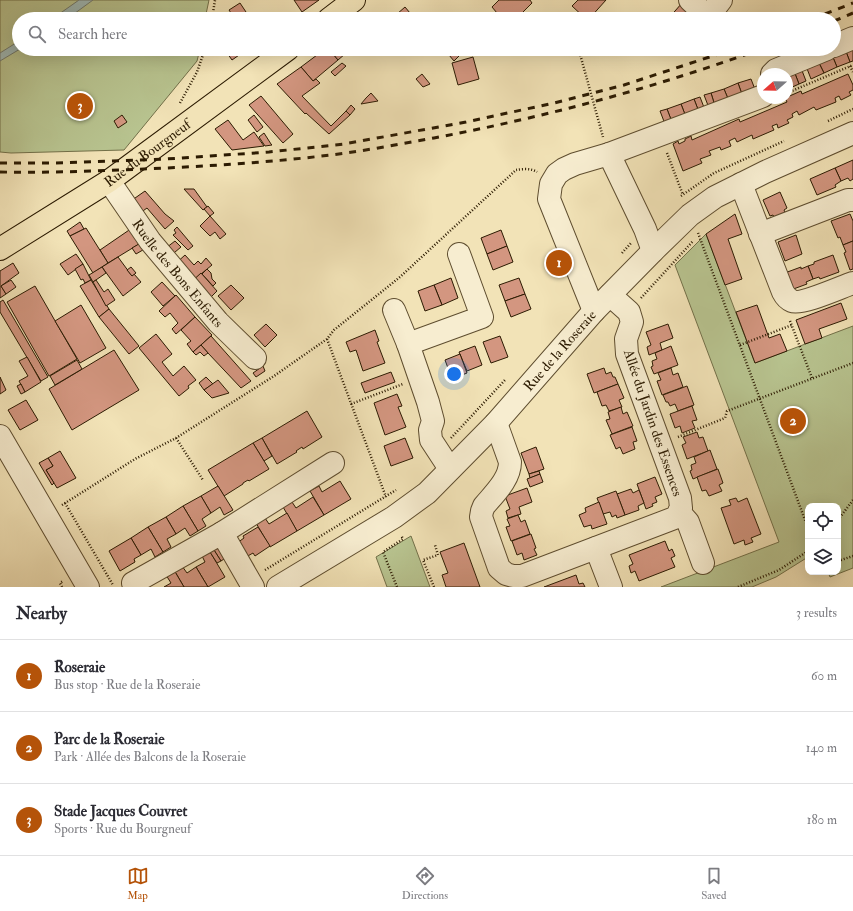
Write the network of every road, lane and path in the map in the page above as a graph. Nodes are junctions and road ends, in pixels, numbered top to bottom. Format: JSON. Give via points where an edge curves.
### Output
{"nodes":[{"id":1,"x":216,"y":0,"type":"edge"},
{"id":2,"x":354,"y":0,"type":"edge"},
{"id":3,"x":690,"y":0,"type":"edge"},
{"id":4,"x":715,"y":8,"type":"edge"},
{"id":5,"x":213,"y":12,"type":"edge"},
{"id":6,"x":338,"y":12,"type":"edge"},
{"id":7,"x":853,"y":38,"type":"edge"},
{"id":8,"x":841,"y":43,"type":"edge"},
{"id":9,"x":203,"y":56,"type":"edge"},
{"id":10,"x":279,"y":56,"type":"edge"},
{"id":11,"x":581,"y":56,"type":"edge"},
{"id":12,"x":810,"y":56,"type":"edge"},
{"id":13,"x":852,"y":66,"type":"edge"},
{"id":14,"x":781,"y":68,"type":"edge"},
{"id":15,"x":853,"y":72,"type":"edge"},
{"id":16,"x":793,"y":91,"type":"edge"},
{"id":17,"x":757,"y":98,"type":"edge"},
{"id":18,"x":178,"y":108,"type":"dead end"},
{"id":19,"x":601,"y":130,"type":"dead end"},
{"id":20,"x":853,"y":133,"type":"edge"},
{"id":21,"x":660,"y":136,"type":"junction"},
{"id":22,"x":609,"y":154,"type":"junction"},
{"id":23,"x":108,"y":182,"type":"junction"},
{"id":24,"x":551,"y":184,"type":"junction"},
{"id":25,"x":741,"y":184,"type":"junction"},
{"id":26,"x":853,"y":200,"type":"edge"},
{"id":27,"x":690,"y":215,"type":"junction"},
{"id":28,"x":760,"y":234,"type":"junction"},
{"id":29,"x":0,"y":249,"type":"edge"},
{"id":30,"x":652,"y":251,"type":"junction"},
{"id":31,"x":459,"y":254,"type":"dead end"},
{"id":32,"x":853,"y":283,"type":"edge"},
{"id":33,"x":610,"y":295,"type":"junction"},
{"id":34,"x":792,"y":301,"type":"junction"},
{"id":35,"x":394,"y":310,"type":"dead end"},
{"id":36,"x":594,"y":311,"type":"junction"},
{"id":37,"x":629,"y":312,"type":"junction"},
{"id":38,"x":792,"y":325,"type":"junction"},
{"id":39,"x":327,"y":340,"type":"junction"},
{"id":40,"x":408,"y":344,"type":"junction"},
{"id":41,"x":740,"y":345,"type":"junction"},
{"id":42,"x":255,"y":358,"type":"dead end"},
{"id":43,"x":853,"y":363,"type":"edge"},
{"id":44,"x":420,"y":378,"type":"junction"},
{"id":45,"x":812,"y":378,"type":"junction"},
{"id":46,"x":759,"y":398,"type":"junction"},
{"id":47,"x":351,"y":404,"type":"junction"},
{"id":48,"x":496,"y":423,"type":"junction"},
{"id":49,"x":0,"y":436,"type":"edge"},
{"id":50,"x":176,"y":438,"type":"junction"},
{"id":51,"x":660,"y":444,"type":"junction"},
{"id":52,"x":333,"y":463,"type":"dead end"},
{"id":53,"x":450,"y":469,"type":"junction"},
{"id":54,"x":203,"y":480,"type":"dead end"},
{"id":55,"x":853,"y":500,"type":"edge"},
{"id":56,"x":65,"y":503,"type":"junction"},
{"id":57,"x":679,"y":512,"type":"junction"},
{"id":58,"x":47,"y":516,"type":"junction"},
{"id":59,"x":841,"y":516,"type":"edge"},
{"id":60,"x":805,"y":520,"type":"edge"},
{"id":61,"x":222,"y":533,"type":"junction"},
{"id":62,"x":435,"y":545,"type":"dead end"},
{"id":63,"x":596,"y":548,"type":"junction"},
{"id":64,"x":383,"y":552,"type":"dead end"},
{"id":65,"x":805,"y":553,"type":"edge"},
{"id":66,"x":853,"y":556,"type":"edge"},
{"id":67,"x":841,"y":560,"type":"edge"},
{"id":68,"x":703,"y":563,"type":"dead end"},
{"id":69,"x":507,"y":580,"type":"edge"},
{"id":70,"x":60,"y":583,"type":"dead end"},
{"id":71,"x":251,"y":583,"type":"edge"},
{"id":72,"x":124,"y":585,"type":"edge"},
{"id":73,"x":62,"y":587,"type":"edge"},
{"id":74,"x":88,"y":587,"type":"edge"},
{"id":75,"x":278,"y":587,"type":"edge"},
{"id":76,"x":397,"y":587,"type":"edge"},
{"id":77,"x":434,"y":587,"type":"edge"},
{"id":78,"x":612,"y":587,"type":"edge"},
{"id":79,"x":738,"y":587,"type":"edge"}],
"edges":[{"from":1,"to":5,"type":"path"},
{"from":2,"to":6,"type":"main road"},
{"from":3,"to":4,"type":"street"},
{"from":7,"to":8,"type":"street"},
{"from":9,"to":18,"type":"path"},
{"from":10,"to":23,"type":"main road","name":"Rue du Bourgneuf"},
{"from":11,"to":19,"type":"path"},
{"from":12,"to":14,"type":"street"},
{"from":13,"to":15,"type":"path"},
{"from":13,"to":16,"type":"path"},
{"from":17,"to":21,"type":"street"},
{"from":20,"to":25,"type":"street","name":"Rue de la Roseraie"},
{"from":21,"to":22,"type":"street"},
{"from":21,"to":27,"type":"path"},
{"from":22,"to":24,"type":"street","via":[[564,169],[557,174]]},
{"from":22,"to":30,"type":"street","via":[[645,229]]},
{"from":23,"to":29,"type":"main road","name":"Rue du Bourgneuf"},
{"from":23,"to":42,"type":"street","name":"Ruelle des Bons Enfants","via":[[150,241],[218,322]]},
{"from":24,"to":36,"type":"street","via":[[549,199]]},
{"from":24,"to":39,"type":"path","via":[[535,170],[516,170],[400,277],[334,330]]},
{"from":25,"to":27,"type":"street","name":"Rue de la Roseraie","via":[[715,197]]},
{"from":25,"to":28,"type":"street"},
{"from":26,"to":28,"type":"street"},
{"from":27,"to":30,"type":"street","name":"Rue de la Roseraie"},
{"from":28,"to":34,"type":"street","via":[[783,292],[786,298]]},
{"from":30,"to":33,"type":"street","name":"Rue de la Roseraie"},
{"from":31,"to":40,"type":"street","via":[[482,317]]},
{"from":32,"to":34,"type":"street","via":[[803,301]]},
{"from":33,"to":36,"type":"street","name":"Rue de la Roseraie"},
{"from":33,"to":37,"type":"street"},
{"from":34,"to":38,"type":"path","via":[[789,316]]},
{"from":35,"to":40,"type":"street"},
{"from":36,"to":48,"type":"street","name":"Rue de la Roseraie"},
{"from":37,"to":41,"type":"path","via":[[699,235]]},
{"from":37,"to":51,"type":"street","name":"Allée du Jardin des Essences","via":[[632,322],[626,339],[626,354]]},
{"from":38,"to":41,"type":"path"},
{"from":38,"to":45,"type":"path"},
{"from":39,"to":47,"type":"path"},
{"from":39,"to":50,"type":"path"},
{"from":40,"to":44,"type":"street"},
{"from":41,"to":46,"type":"path"},
{"from":43,"to":45,"type":"path"},
{"from":44,"to":47,"type":"path"},
{"from":44,"to":53,"type":"street","via":[[433,421],[430,430],[431,440]]},
{"from":45,"to":46,"type":"path"},
{"from":46,"to":51,"type":"path","via":[[726,411],[725,418]]},
{"from":46,"to":60,"type":"path"},
{"from":47,"to":71,"type":"path","via":[[385,496]]},
{"from":48,"to":53,"type":"street","name":"Rue de la Roseraie"},
{"from":48,"to":69,"type":"street","name":"Allée du Jardin des Essences","via":[[510,468],[508,476],[484,506],[481,517],[499,568]]},
{"from":49,"to":58,"type":"street"},
{"from":50,"to":54,"type":"path"},
{"from":50,"to":56,"type":"path","via":[[135,459]]},
{"from":51,"to":57,"type":"street","name":"Allée du Jardin des Essences","via":[[680,498]]},
{"from":52,"to":61,"type":"street"},
{"from":53,"to":75,"type":"street","name":"Rue de la Roseraie","via":[[427,493],[394,517]]},
{"from":55,"to":59,"type":"path"},
{"from":56,"to":58,"type":"path"},
{"from":56,"to":72,"type":"path"},
{"from":57,"to":63,"type":"street","name":"Allée du Jardin des Essences","via":[[668,521]]},
{"from":57,"to":68,"type":"street","name":"Allée du Jardin des Essences","via":[[688,522]]},
{"from":58,"to":74,"type":"street"},
{"from":61,"to":71,"type":"street"},
{"from":61,"to":72,"type":"street"},
{"from":62,"to":77,"type":"path","via":[[438,555],[423,560]]},
{"from":63,"to":69,"type":"street","name":"Allée du Jardin des Essences"},
{"from":63,"to":78,"type":"street"},
{"from":64,"to":76,"type":"path"},
{"from":65,"to":79,"type":"path","via":[[779,570]]},
{"from":66,"to":67,"type":"path"},
{"from":70,"to":73,"type":"path"}]}
